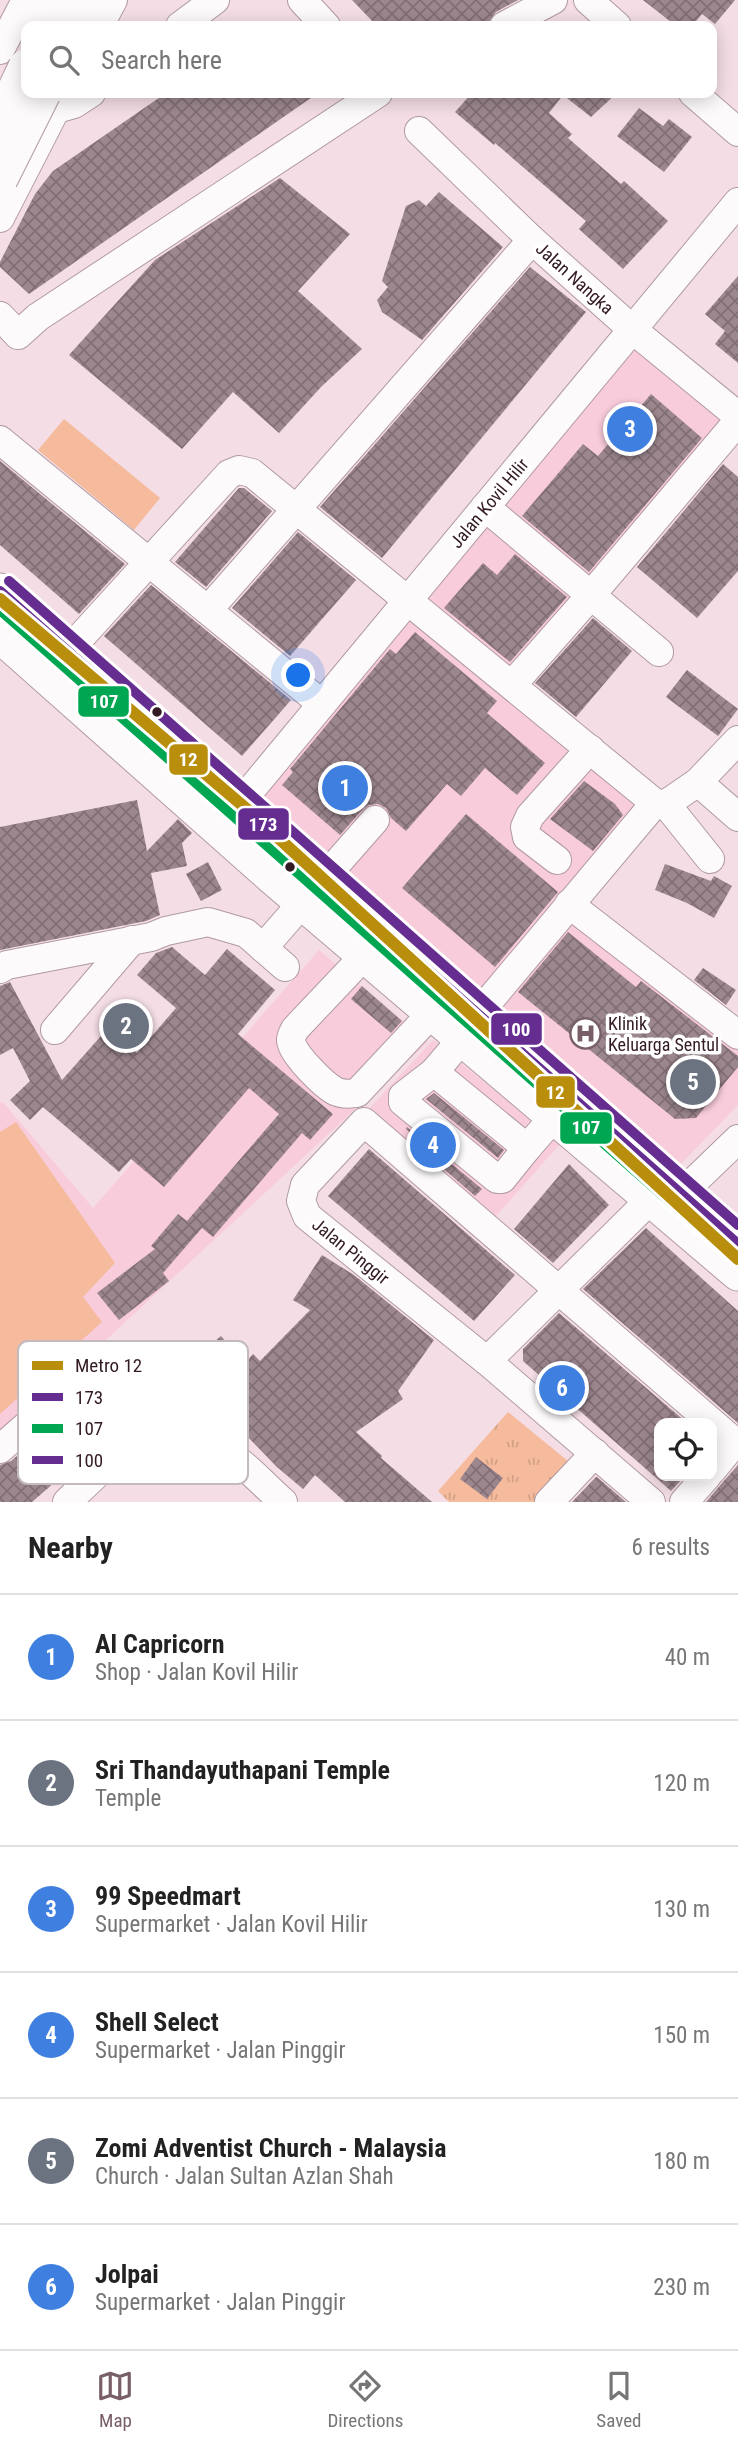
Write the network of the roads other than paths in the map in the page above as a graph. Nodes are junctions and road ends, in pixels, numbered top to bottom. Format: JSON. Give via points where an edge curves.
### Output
{"nodes":[{"id":1,"x":26,"y":0,"type":"edge"},
{"id":2,"x":59,"y":0,"type":"edge"},
{"id":3,"x":90,"y":0,"type":"edge"},
{"id":4,"x":113,"y":0,"type":"edge"},
{"id":5,"x":215,"y":0,"type":"edge"},
{"id":6,"x":302,"y":0,"type":"edge"},
{"id":7,"x":553,"y":0,"type":"edge"},
{"id":8,"x":588,"y":0,"type":"edge"},
{"id":9,"x":48,"y":21,"type":"edge"},
{"id":10,"x":80,"y":21,"type":"edge"},
{"id":11,"x":102,"y":21,"type":"edge"},
{"id":12,"x":187,"y":21,"type":"edge"},
{"id":13,"x":321,"y":21,"type":"edge"},
{"id":14,"x":513,"y":21,"type":"edge"},
{"id":15,"x":611,"y":21,"type":"edge"},
{"id":16,"x":0,"y":50,"type":"edge"},
{"id":17,"x":21,"y":78,"type":"edge"},
{"id":18,"x":0,"y":92,"type":"edge"},
{"id":19,"x":54,"y":98,"type":"edge"},
{"id":20,"x":84,"y":98,"type":"edge"},
{"id":21,"x":370,"y":98,"type":"edge"},
{"id":22,"x":698,"y":98,"type":"edge"},
{"id":23,"x":0,"y":122,"type":"edge"},
{"id":24,"x":419,"y":131,"type":"dead end"},
{"id":25,"x":738,"y":132,"type":"edge"},
{"id":26,"x":0,"y":178,"type":"edge"},
{"id":27,"x":738,"y":202,"type":"edge"},
{"id":28,"x":0,"y":218,"type":"edge"},
{"id":29,"x":532,"y":240,"type":"junction"},
{"id":30,"x":9,"y":326,"type":"edge"},
{"id":31,"x":633,"y":330,"type":"junction"},
{"id":32,"x":738,"y":418,"type":"edge"},
{"id":33,"x":0,"y":440,"type":"edge"},
{"id":34,"x":485,"y":507,"type":"junction"},
{"id":35,"x":296,"y":508,"type":"junction"},
{"id":36,"x":149,"y":562,"type":"junction"},
{"id":37,"x":0,"y":591,"type":"edge"},
{"id":38,"x":592,"y":594,"type":"junction"},
{"id":39,"x":408,"y":601,"type":"junction"},
{"id":40,"x":208,"y":610,"type":"junction"},
{"id":41,"x":5,"y":647,"type":"edge"},
{"id":42,"x":68,"y":651,"type":"junction"},
{"id":43,"x":659,"y":652,"type":"dead end"},
{"id":44,"x":512,"y":685,"type":"junction"},
{"id":45,"x":322,"y":704,"type":"junction"},
{"id":46,"x":738,"y":740,"type":"edge"},
{"id":47,"x":590,"y":749,"type":"junction"},
{"id":48,"x":698,"y":782,"type":"junction"},
{"id":49,"x":240,"y":803,"type":"junction"},
{"id":50,"x":661,"y":804,"type":"junction"},
{"id":51,"x":738,"y":817,"type":"edge"},
{"id":52,"x":375,"y":820,"type":"dead end"},
{"id":53,"x":709,"y":859,"type":"dead end"},
{"id":54,"x":557,"y":860,"type":"dead end"},
{"id":55,"x":314,"y":890,"type":"junction"},
{"id":56,"x":569,"y":904,"type":"junction"},
{"id":57,"x":132,"y":940,"type":"junction"},
{"id":58,"x":263,"y":948,"type":"junction"},
{"id":59,"x":365,"y":955,"type":"junction"},
{"id":60,"x":285,"y":967,"type":"dead end"},
{"id":61,"x":0,"y":969,"type":"edge"},
{"id":62,"x":432,"y":1013,"type":"junction"},
{"id":63,"x":470,"y":1026,"type":"junction"},
{"id":64,"x":55,"y":1030,"type":"dead end"},
{"id":65,"x":738,"y":1035,"type":"edge"},
{"id":66,"x":434,"y":1072,"type":"junction"},
{"id":67,"x":554,"y":1117,"type":"junction"},
{"id":68,"x":738,"y":1139,"type":"edge"},
{"id":69,"x":527,"y":1148,"type":"junction"},
{"id":70,"x":725,"y":1166,"type":"edge"},
{"id":71,"x":667,"y":1195,"type":"junction"},
{"id":72,"x":738,"y":1244,"type":"edge"},
{"id":73,"x":738,"y":1273,"type":"edge"},
{"id":74,"x":558,"y":1290,"type":"junction"},
{"id":75,"x":487,"y":1361,"type":"junction"},
{"id":76,"x":18,"y":1433,"type":"edge"},
{"id":77,"x":737,"y":1444,"type":"edge"},
{"id":78,"x":0,"y":1449,"type":"edge"},
{"id":79,"x":595,"y":1453,"type":"junction"},
{"id":80,"x":717,"y":1465,"type":"edge"},
{"id":81,"x":248,"y":1470,"type":"edge"},
{"id":82,"x":702,"y":1481,"type":"edge"},
{"id":83,"x":90,"y":1484,"type":"edge"},
{"id":84,"x":67,"y":1502,"type":"edge"},
{"id":85,"x":284,"y":1502,"type":"edge"},
{"id":86,"x":549,"y":1502,"type":"edge"},
{"id":87,"x":651,"y":1502,"type":"edge"},
{"id":88,"x":684,"y":1502,"type":"edge"}],
"edges":[{"from":1,"to":16,"type":"street"},
{"from":2,"to":9,"type":"main road"},
{"from":3,"to":10,"type":"main road"},
{"from":4,"to":11,"type":"street"},
{"from":5,"to":12,"type":"street"},
{"from":6,"to":13,"type":"street"},
{"from":7,"to":14,"type":"street"},
{"from":8,"to":15,"type":"street"},
{"from":17,"to":23,"type":"main road","bridge":true},
{"from":18,"to":19,"type":"street","via":[[25,113],[42,113]]},
{"from":19,"to":20,"type":"street","via":[[75,104]]},
{"from":19,"to":26,"type":"main road","bridge":true},
{"from":19,"to":28,"type":"street"},
{"from":21,"to":30,"type":"street","via":[[38,317]]},
{"from":22,"to":25,"type":"street"},
{"from":24,"to":29,"type":"street","name":"Jalan Nangka"},
{"from":27,"to":31,"type":"street","name":"Jalan Kovil Hilir"},
{"from":29,"to":31,"type":"street","name":"Jalan Nangka"},
{"from":29,"to":35,"type":"street"},
{"from":31,"to":32,"type":"street","name":"Jalan Nangka"},
{"from":31,"to":34,"type":"street","name":"Jalan Kovil Hilir"},
{"from":32,"to":38,"type":"street"},
{"from":33,"to":36,"type":"street"},
{"from":34,"to":38,"type":"street"},
{"from":34,"to":39,"type":"street","name":"Jalan Kovil Hilir"},
{"from":35,"to":36,"type":"street","via":[[252,473],[239,470],[229,474]]},
{"from":35,"to":39,"type":"street"},
{"from":35,"to":40,"type":"street"},
{"from":36,"to":40,"type":"street"},
{"from":36,"to":42,"type":"street"},
{"from":37,"to":42,"type":"main road"},
{"from":38,"to":43,"type":"street"},
{"from":38,"to":44,"type":"street"},
{"from":39,"to":44,"type":"street"},
{"from":39,"to":45,"type":"street","name":"Jalan Kovil Hilir"},
{"from":40,"to":45,"type":"street"},
{"from":41,"to":55,"type":"main road","via":[[159,778]]},
{"from":42,"to":49,"type":"main road"},
{"from":44,"to":47,"type":"street"},
{"from":45,"to":49,"type":"street","name":"Jalan Kovil Hilir"},
{"from":46,"to":48,"type":"street"},
{"from":47,"to":50,"type":"street"},
{"from":47,"to":54,"type":"street","via":[[525,827],[527,837]]},
{"from":48,"to":50,"type":"street"},
{"from":48,"to":51,"type":"street"},
{"from":49,"to":55,"type":"main road"},
{"from":50,"to":53,"type":"street"},
{"from":50,"to":56,"type":"street"},
{"from":52,"to":55,"type":"street"},
{"from":55,"to":58,"type":"street"},
{"from":55,"to":59,"type":"main road"},
{"from":55,"to":63,"type":"main road"},
{"from":56,"to":63,"type":"street"},
{"from":56,"to":65,"type":"street"},
{"from":57,"to":58,"type":"street","via":[[208,922],[246,933]]},
{"from":57,"to":61,"type":"street"},
{"from":57,"to":64,"type":"street"},
{"from":58,"to":60,"type":"street"},
{"from":59,"to":62,"type":"main road"},
{"from":59,"to":62,"type":"street","via":[[295,1029],[290,1040],[294,1052],[335,1091],[357,1093]]},
{"from":62,"to":63,"type":"main road"},
{"from":63,"to":66,"type":"street"},
{"from":63,"to":67,"type":"main road"},
{"from":63,"to":71,"type":"main road"},
{"from":66,"to":69,"type":"street"},
{"from":66,"to":69,"type":"street","via":[[403,1096],[403,1102],[496,1180],[502,1179]]},
{"from":67,"to":69,"type":"street"},
{"from":67,"to":71,"type":"main road"},
{"from":68,"to":70,"type":"street"},
{"from":70,"to":71,"type":"street"},
{"from":71,"to":72,"type":"main road"},
{"from":71,"to":73,"type":"main road"},
{"from":71,"to":74,"type":"street"},
{"from":74,"to":75,"type":"street"},
{"from":74,"to":75,"type":"street","name":"Jalan Pinggir","via":[[364,1122],[305,1185],[301,1201],[306,1216]]},
{"from":74,"to":77,"type":"street"},
{"from":75,"to":79,"type":"street","name":"Jalan Pinggir"},
{"from":76,"to":78,"type":"street"},
{"from":77,"to":80,"type":"street"},
{"from":79,"to":86,"type":"street"},
{"from":79,"to":87,"type":"street","name":"Jalan Pinggir"},
{"from":81,"to":85,"type":"street"},
{"from":82,"to":88,"type":"street"},
{"from":83,"to":84,"type":"street"}]}
